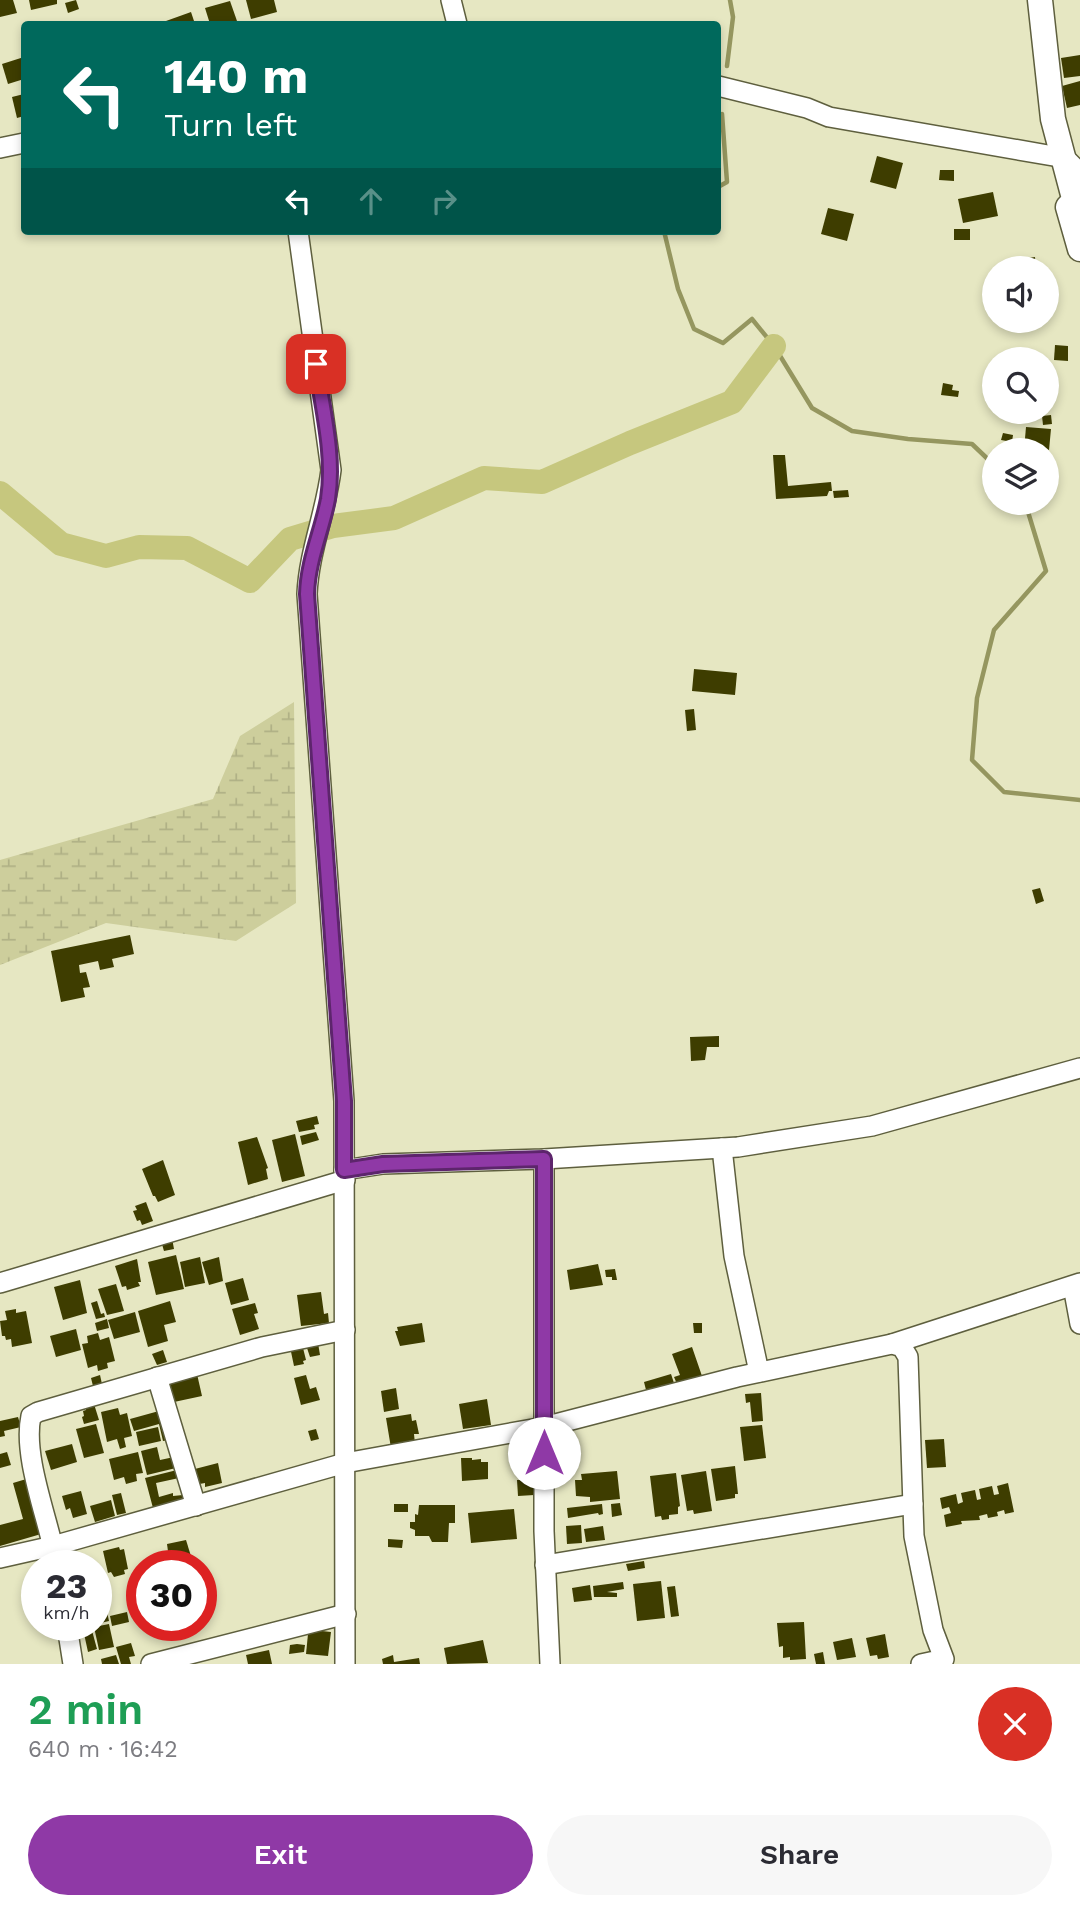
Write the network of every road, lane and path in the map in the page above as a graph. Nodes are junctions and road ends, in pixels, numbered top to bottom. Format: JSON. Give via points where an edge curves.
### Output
{"nodes":[{"id":1,"x":451,"y":0,"type":"edge"},
{"id":2,"x":1040,"y":0,"type":"edge"},
{"id":3,"x":456,"y":21,"type":"edge"},
{"id":4,"x":721,"y":87,"type":"edge"},
{"id":5,"x":21,"y":144,"type":"edge"},
{"id":6,"x":0,"y":148,"type":"edge"},
{"id":7,"x":1072,"y":165,"type":"edge"},
{"id":8,"x":1080,"y":220,"type":"edge"},
{"id":9,"x":299,"y":235,"type":"edge"},
{"id":10,"x":1080,"y":249,"type":"edge"},
{"id":11,"x":1080,"y":1068,"type":"edge"},
{"id":12,"x":722,"y":1148,"type":"junction"},
{"id":13,"x":544,"y":1159,"type":"junction"},
{"id":14,"x":344,"y":1175,"type":"junction"},
{"id":15,"x":0,"y":1283,"type":"edge"},
{"id":16,"x":1076,"y":1284,"type":"edge"},
{"id":17,"x":1080,"y":1324,"type":"edge"},
{"id":18,"x":345,"y":1330,"type":"junction"},
{"id":19,"x":892,"y":1344,"type":"junction"},
{"id":20,"x":759,"y":1372,"type":"junction"},
{"id":21,"x":157,"y":1377,"type":"junction"},
{"id":22,"x":544,"y":1427,"type":"junction"},
{"id":23,"x":345,"y":1463,"type":"junction"},
{"id":24,"x":913,"y":1504,"type":"junction"},
{"id":25,"x":196,"y":1506,"type":"junction"},
{"id":26,"x":53,"y":1546,"type":"junction"},
{"id":27,"x":54,"y":1550,"type":"edge"},
{"id":28,"x":0,"y":1558,"type":"edge"},
{"id":29,"x":545,"y":1565,"type":"junction"},
{"id":30,"x":346,"y":1614,"type":"junction"},
{"id":31,"x":69,"y":1641,"type":"edge"},
{"id":32,"x":73,"y":1664,"type":"edge"},
{"id":33,"x":150,"y":1664,"type":"edge"},
{"id":34,"x":345,"y":1664,"type":"edge"},
{"id":35,"x":550,"y":1664,"type":"edge"},
{"id":36,"x":921,"y":1664,"type":"edge"}],
"edges":[{"from":1,"to":3,"type":"street"},
{"from":2,"to":7,"type":"main road","via":[[1053,119]]},
{"from":4,"to":7,"type":"street","via":[[829,117]]},
{"from":5,"to":6,"type":"street"},
{"from":7,"to":8,"type":"main road"},
{"from":7,"to":10,"type":"main road","via":[[1068,214]]},
{"from":9,"to":14,"type":"street","via":[[331,470],[328,500],[308,570],[307,594],[344,1101]]},
{"from":11,"to":12,"type":"street","via":[[872,1126]]},
{"from":12,"to":13,"type":"street"},
{"from":12,"to":20,"type":"street","via":[[734,1256]]},
{"from":13,"to":14,"type":"street","via":[[383,1164]]},
{"from":13,"to":22,"type":"street"},
{"from":14,"to":15,"type":"street"},
{"from":14,"to":18,"type":"street"},
{"from":16,"to":17,"type":"street"},
{"from":16,"to":19,"type":"street"},
{"from":18,"to":21,"type":"street","via":[[262,1347]]},
{"from":18,"to":23,"type":"street"},
{"from":19,"to":20,"type":"street"},
{"from":19,"to":24,"type":"street","via":[[902,1346],[908,1357]]},
{"from":20,"to":22,"type":"street"},
{"from":21,"to":25,"type":"street"},
{"from":21,"to":26,"type":"street","via":[[31,1416],[33,1468]]},
{"from":22,"to":23,"type":"street"},
{"from":22,"to":29,"type":"street"},
{"from":23,"to":25,"type":"street"},
{"from":23,"to":30,"type":"street"},
{"from":24,"to":29,"type":"street"},
{"from":24,"to":36,"type":"street","via":[[914,1536],[933,1630],[944,1659]]},
{"from":25,"to":26,"type":"street"},
{"from":26,"to":27,"type":"street"},
{"from":26,"to":28,"type":"street"},
{"from":29,"to":35,"type":"street"},
{"from":30,"to":33,"type":"street"},
{"from":30,"to":34,"type":"street"},
{"from":31,"to":32,"type":"street"}]}
